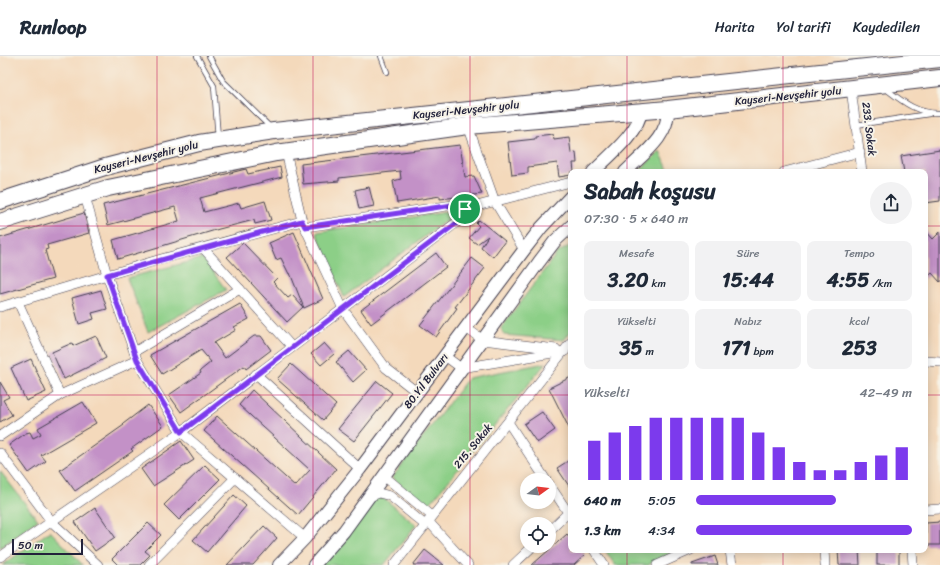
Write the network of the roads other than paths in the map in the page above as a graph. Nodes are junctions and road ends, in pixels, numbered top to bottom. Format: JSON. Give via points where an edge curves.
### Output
{"nodes":[{"id":1,"x":197,"y":56,"type":"edge"},
{"id":2,"x":210,"y":56,"type":"edge"},
{"id":3,"x":381,"y":56,"type":"edge"},
{"id":4,"x":940,"y":59,"type":"edge"},
{"id":5,"x":387,"y":72,"type":"dead end"},
{"id":6,"x":940,"y":78,"type":"edge"},
{"id":7,"x":882,"y":85,"type":"junction"},
{"id":8,"x":667,"y":89,"type":"junction"},
{"id":9,"x":852,"y":89,"type":"junction"},
{"id":10,"x":640,"y":92,"type":"junction"},
{"id":11,"x":668,"y":109,"type":"junction"},
{"id":12,"x":641,"y":111,"type":"junction"},
{"id":13,"x":940,"y":113,"type":"edge"},
{"id":14,"x":929,"y":114,"type":"junction"},
{"id":15,"x":856,"y":125,"type":"junction"},
{"id":16,"x":468,"y":126,"type":"junction"},
{"id":17,"x":274,"y":131,"type":"junction"},
{"id":18,"x":218,"y":140,"type":"junction"},
{"id":19,"x":286,"y":152,"type":"junction"},
{"id":20,"x":860,"y":152,"type":"junction"},
{"id":21,"x":596,"y":169,"type":"edge"},
{"id":22,"x":627,"y":169,"type":"edge"},
{"id":23,"x":795,"y":169,"type":"edge"},
{"id":24,"x":862,"y":169,"type":"edge"},
{"id":25,"x":568,"y":183,"type":"edge"},
{"id":26,"x":85,"y":196,"type":"junction"},
{"id":27,"x":568,"y":199,"type":"edge"},
{"id":28,"x":0,"y":201,"type":"edge"},
{"id":29,"x":495,"y":202,"type":"junction"},
{"id":30,"x":465,"y":209,"type":"junction"},
{"id":31,"x":0,"y":222,"type":"edge"},
{"id":32,"x":304,"y":224,"type":"junction"},
{"id":33,"x":568,"y":229,"type":"edge"},
{"id":34,"x":203,"y":248,"type":"junction"},
{"id":35,"x":524,"y":250,"type":"junction"},
{"id":36,"x":107,"y":275,"type":"junction"},
{"id":37,"x":240,"y":289,"type":"junction"},
{"id":38,"x":18,"y":302,"type":"junction"},
{"id":39,"x":0,"y":307,"type":"edge"},
{"id":40,"x":342,"y":309,"type":"junction"},
{"id":41,"x":466,"y":328,"type":"junction"},
{"id":42,"x":483,"y":340,"type":"junction"},
{"id":43,"x":292,"y":347,"type":"junction"},
{"id":44,"x":568,"y":351,"type":"edge"},
{"id":45,"x":135,"y":356,"type":"junction"},
{"id":46,"x":445,"y":356,"type":"junction"},
{"id":47,"x":928,"y":361,"type":"edge"},
{"id":48,"x":940,"y":362,"type":"edge"},
{"id":49,"x":461,"y":368,"type":"junction"},
{"id":50,"x":256,"y":374,"type":"junction"},
{"id":51,"x":418,"y":392,"type":"junction"},
{"id":52,"x":60,"y":395,"type":"junction"},
{"id":53,"x":508,"y":422,"type":"junction"},
{"id":54,"x":181,"y":432,"type":"junction"},
{"id":55,"x":0,"y":436,"type":"edge"},
{"id":56,"x":0,"y":453,"type":"edge"},
{"id":57,"x":360,"y":469,"type":"junction"},
{"id":58,"x":541,"y":473,"type":"edge"},
{"id":59,"x":384,"y":476,"type":"junction"},
{"id":60,"x":235,"y":478,"type":"junction"},
{"id":61,"x":556,"y":494,"type":"edge"},
{"id":62,"x":369,"y":497,"type":"junction"},
{"id":63,"x":940,"y":509,"type":"edge"},
{"id":64,"x":568,"y":510,"type":"edge"},
{"id":65,"x":928,"y":510,"type":"edge"},
{"id":66,"x":568,"y":515,"type":"edge"},
{"id":67,"x":51,"y":521,"type":"junction"},
{"id":68,"x":428,"y":521,"type":"junction"},
{"id":69,"x":556,"y":525,"type":"edge"},
{"id":70,"x":305,"y":538,"type":"junction"},
{"id":71,"x":526,"y":553,"type":"edge"},
{"id":72,"x":596,"y":553,"type":"edge"},
{"id":73,"x":684,"y":553,"type":"edge"},
{"id":74,"x":730,"y":553,"type":"edge"},
{"id":75,"x":824,"y":553,"type":"edge"},
{"id":76,"x":912,"y":553,"type":"edge"},
{"id":77,"x":0,"y":557,"type":"edge"},
{"id":78,"x":98,"y":565,"type":"edge"},
{"id":79,"x":149,"y":565,"type":"edge"},
{"id":80,"x":280,"y":565,"type":"edge"},
{"id":81,"x":314,"y":565,"type":"edge"},
{"id":82,"x":394,"y":565,"type":"edge"},
{"id":83,"x":468,"y":565,"type":"edge"},
{"id":84,"x":513,"y":565,"type":"edge"},
{"id":85,"x":604,"y":565,"type":"edge"},
{"id":86,"x":657,"y":565,"type":"edge"},
{"id":87,"x":732,"y":565,"type":"edge"},
{"id":88,"x":825,"y":565,"type":"edge"},
{"id":89,"x":913,"y":565,"type":"edge"}],
"edges":[{"from":1,"to":18,"type":"lane","via":[[214,86]]},
{"from":2,"to":17,"type":"lane","via":[[223,81]]},
{"from":3,"to":5,"type":"lane"},
{"from":4,"to":8,"type":"highway","name":"Kayseri-Nevşehir yolu"},
{"from":6,"to":7,"type":"highway","name":"Kayseri-Nevşehir yolu"},
{"from":7,"to":9,"type":"highway","name":"Kayseri-Nevşehir yolu"},
{"from":7,"to":14,"type":"lane","via":[[908,106]]},
{"from":8,"to":10,"type":"highway","name":"Kayseri-Nevşehir yolu"},
{"from":8,"to":11,"type":"highway"},
{"from":9,"to":11,"type":"highway","name":"Kayseri-Nevşehir yolu"},
{"from":9,"to":15,"type":"street","name":"233. Sokak"},
{"from":10,"to":12,"type":"highway"},
{"from":10,"to":17,"type":"highway","name":"Kayseri-Nevşehir yolu"},
{"from":11,"to":12,"type":"highway","name":"Kayseri-Nevşehir yolu"},
{"from":11,"to":22,"type":"street","via":[[665,129]]},
{"from":12,"to":16,"type":"highway","name":"Kayseri-Nevşehir yolu"},
{"from":12,"to":21,"type":"street","via":[[634,128]]},
{"from":13,"to":14,"type":"lane"},
{"from":14,"to":15,"type":"lane"},
{"from":15,"to":20,"type":"street","name":"233. Sokak"},
{"from":16,"to":19,"type":"highway","name":"Kayseri-Nevşehir yolu"},
{"from":16,"to":29,"type":"street"},
{"from":17,"to":18,"type":"highway","name":"Kayseri-Nevşehir yolu"},
{"from":18,"to":28,"type":"highway","name":"Kayseri-Nevşehir yolu","via":[[104,167]]},
{"from":19,"to":26,"type":"highway","name":"Kayseri-Nevşehir yolu","via":[[108,188]]},
{"from":19,"to":32,"type":"street"},
{"from":20,"to":23,"type":"street"},
{"from":20,"to":24,"type":"street","name":"233. Sokak"},
{"from":25,"to":29,"type":"street"},
{"from":26,"to":31,"type":"highway","name":"Kayseri-Nevşehir yolu"},
{"from":26,"to":36,"type":"street"},
{"from":27,"to":35,"type":"street","name":"80.Yıl Bulvarı"},
{"from":29,"to":30,"type":"street"},
{"from":29,"to":35,"type":"street"},
{"from":30,"to":32,"type":"street","via":[[453,205]]},
{"from":30,"to":40,"type":"street","via":[[458,222]]},
{"from":32,"to":34,"type":"street"},
{"from":32,"to":40,"type":"street"},
{"from":33,"to":42,"type":"street","name":"80.Yıl Bulvarı","via":[[547,252]]},
{"from":34,"to":36,"type":"street"},
{"from":34,"to":37,"type":"street"},
{"from":35,"to":41,"type":"street","name":"80.Yıl Bulvarı"},
{"from":36,"to":38,"type":"street"},
{"from":36,"to":45,"type":"street"},
{"from":37,"to":43,"type":"street"},
{"from":37,"to":45,"type":"street"},
{"from":38,"to":39,"type":"street"},
{"from":38,"to":52,"type":"street"},
{"from":40,"to":43,"type":"street"},
{"from":40,"to":51,"type":"street","via":[[386,368]]},
{"from":41,"to":42,"type":"street"},
{"from":41,"to":46,"type":"street","name":"80.Yıl Bulvarı"},
{"from":42,"to":44,"type":"street"},
{"from":42,"to":49,"type":"street","name":"80.Yıl Bulvarı"},
{"from":43,"to":50,"type":"street"},
{"from":44,"to":49,"type":"street"},
{"from":44,"to":53,"type":"street","name":"215. Sokak"},
{"from":45,"to":52,"type":"street"},
{"from":45,"to":54,"type":"street"},
{"from":46,"to":49,"type":"street"},
{"from":46,"to":51,"type":"street","name":"80.Yıl Bulvarı"},
{"from":47,"to":48,"type":"street"},
{"from":49,"to":59,"type":"street","name":"80.Yıl Bulvarı"},
{"from":50,"to":54,"type":"street"},
{"from":50,"to":57,"type":"street"},
{"from":51,"to":57,"type":"street","name":"80.Yıl Bulvarı"},
{"from":52,"to":55,"type":"street"},
{"from":53,"to":58,"type":"street"},
{"from":53,"to":68,"type":"street","name":"215. Sokak"},
{"from":54,"to":60,"type":"street"},
{"from":54,"to":67,"type":"street"},
{"from":56,"to":67,"type":"street"},
{"from":57,"to":70,"type":"street","name":"80.Yıl Bulvarı"},
{"from":59,"to":62,"type":"street","name":"80.Yıl Bulvarı"},
{"from":59,"to":68,"type":"street"},
{"from":60,"to":70,"type":"street"},
{"from":60,"to":79,"type":"street"},
{"from":61,"to":64,"type":"street"},
{"from":62,"to":68,"type":"street","via":[[378,493],[390,496]]},
{"from":62,"to":81,"type":"street","name":"80.Yıl Bulvarı"},
{"from":63,"to":65,"type":"street"},
{"from":66,"to":69,"type":"street"},
{"from":67,"to":77,"type":"street"},
{"from":67,"to":78,"type":"street"},
{"from":68,"to":82,"type":"street","name":"215. Sokak"},
{"from":68,"to":83,"type":"street"},
{"from":70,"to":80,"type":"street","name":"80.Yıl Bulvarı"},
{"from":71,"to":84,"type":"street"},
{"from":72,"to":85,"type":"street"},
{"from":73,"to":86,"type":"street"},
{"from":74,"to":87,"type":"street"},
{"from":75,"to":88,"type":"street"},
{"from":76,"to":89,"type":"street"}]}
